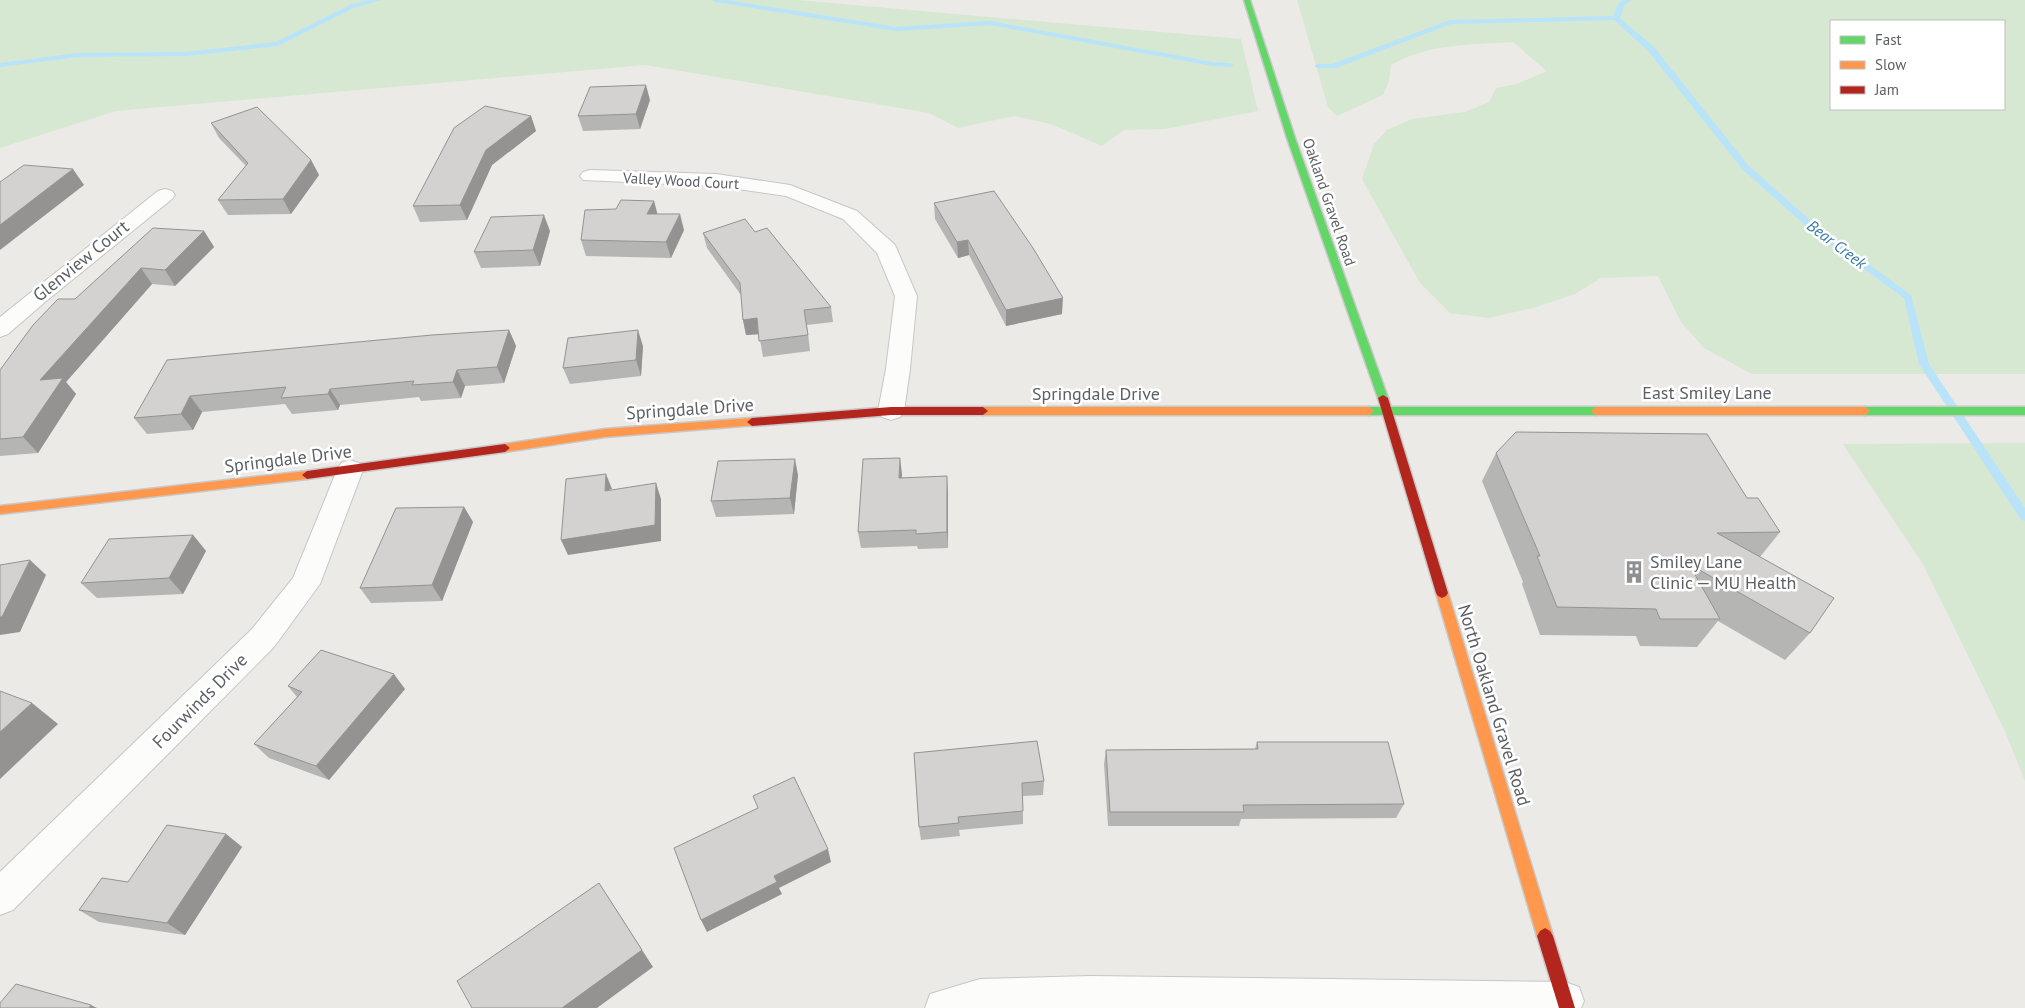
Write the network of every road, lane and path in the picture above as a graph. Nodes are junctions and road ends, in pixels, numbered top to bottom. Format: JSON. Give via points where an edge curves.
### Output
{"nodes":[{"id":1,"x":1247,"y":0,"type":"edge"},
{"id":2,"x":590,"y":176,"type":"dead end"},
{"id":3,"x":165,"y":195,"type":"dead end"},
{"id":4,"x":0,"y":329,"type":"edge"},
{"id":5,"x":890,"y":411,"type":"junction"},
{"id":6,"x":2025,"y":411,"type":"edge"},
{"id":7,"x":1388,"y":412,"type":"junction"},
{"id":8,"x":350,"y":470,"type":"junction"},
{"id":9,"x":0,"y":510,"type":"edge"},
{"id":10,"x":0,"y":897,"type":"edge"},
{"id":11,"x":1566,"y":1005,"type":"edge"},
{"id":12,"x":944,"y":1008,"type":"edge"}],
"edges":[{"from":1,"to":7,"type":"street","name":"Oakland Gravel Road","via":[[1291,138]]},
{"from":2,"to":5,"type":"street","name":"Valley Wood Court","via":[[716,180],[790,191],[850,215],[887,250],[906,296]]},
{"from":3,"to":4,"type":"street","name":"Glenview Court"},
{"from":5,"to":7,"type":"street","name":"Springdale Drive"},
{"from":5,"to":8,"type":"street","name":"Springdale Drive","via":[[604,433]]},
{"from":6,"to":7,"type":"street","name":"East Smiley Lane"},
{"from":7,"to":11,"type":"street","name":"North Oakland Gravel Road"},
{"from":8,"to":9,"type":"street","name":"Springdale Drive"},
{"from":8,"to":10,"type":"street","name":"Fourwinds Drive","via":[[305,584],[263,638]]},
{"from":11,"to":12,"type":"street","via":[[1090,995],[980,998]]}]}
